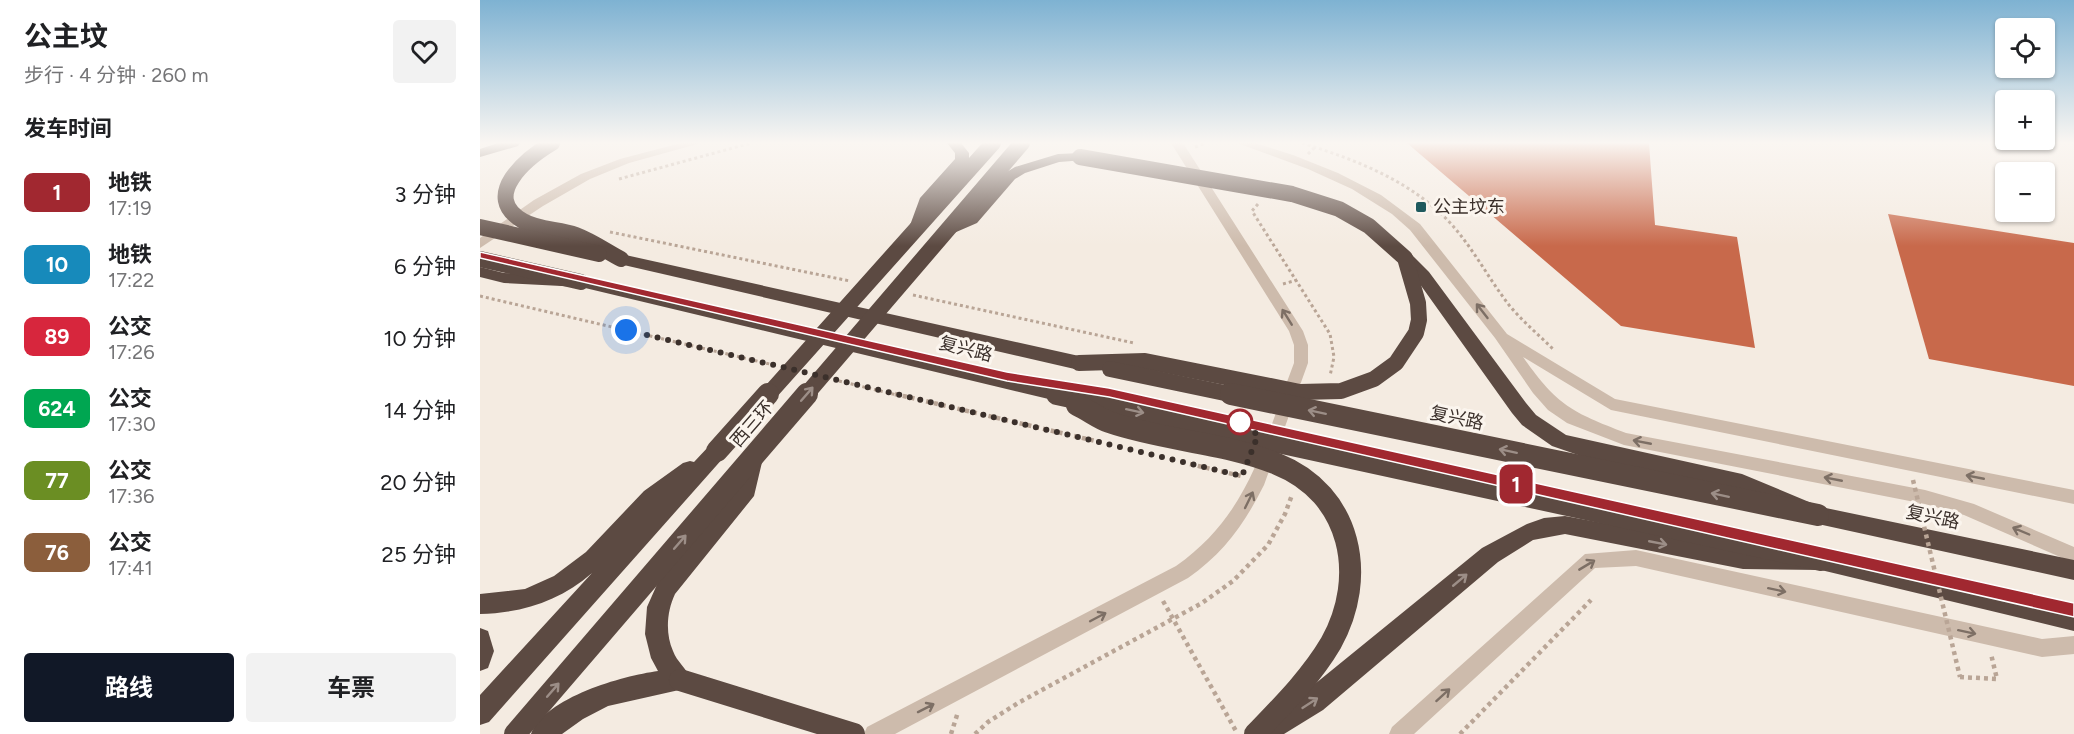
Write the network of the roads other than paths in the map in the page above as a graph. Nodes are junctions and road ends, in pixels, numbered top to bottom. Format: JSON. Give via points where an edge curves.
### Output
{"nodes":[{"id":1,"x":510,"y":177,"type":"edge"},
{"id":2,"x":585,"y":177,"type":"edge"},
{"id":3,"x":946,"y":177,"type":"edge"},
{"id":4,"x":962,"y":177,"type":"edge"},
{"id":5,"x":993,"y":177,"type":"edge"},
{"id":6,"x":1009,"y":177,"type":"edge"},
{"id":7,"x":1199,"y":177,"type":"edge"},
{"id":8,"x":1200,"y":177,"type":"edge"},
{"id":9,"x":1339,"y":177,"type":"edge"},
{"id":10,"x":480,"y":227,"type":"edge"},
{"id":11,"x":917,"y":228,"type":"junction"},
{"id":12,"x":947,"y":231,"type":"junction"},
{"id":13,"x":480,"y":244,"type":"edge"},
{"id":14,"x":1405,"y":258,"type":"junction"},
{"id":15,"x":480,"y":259,"type":"edge"},
{"id":16,"x":621,"y":259,"type":"junction"},
{"id":17,"x":480,"y":272,"type":"edge"},
{"id":18,"x":581,"y":282,"type":"junction"},
{"id":19,"x":1500,"y":334,"type":"junction"},
{"id":20,"x":1079,"y":363,"type":"junction"},
{"id":21,"x":1057,"y":394,"type":"junction"},
{"id":22,"x":717,"y":451,"type":"junction"},
{"id":23,"x":753,"y":458,"type":"junction"},
{"id":24,"x":2074,"y":496,"type":"edge"},
{"id":25,"x":1818,"y":515,"type":"junction"},
{"id":26,"x":2074,"y":555,"type":"edge"},
{"id":27,"x":1821,"y":560,"type":"junction"},
{"id":28,"x":2074,"y":570,"type":"edge"},
{"id":29,"x":480,"y":604,"type":"edge"},
{"id":30,"x":2074,"y":620,"type":"edge"},
{"id":31,"x":480,"y":639,"type":"edge"},
{"id":32,"x":2074,"y":645,"type":"edge"},
{"id":33,"x":480,"y":660,"type":"edge"},
{"id":34,"x":680,"y":680,"type":"junction"},
{"id":35,"x":480,"y":713,"type":"edge"},
{"id":36,"x":515,"y":734,"type":"edge"},
{"id":37,"x":543,"y":734,"type":"edge"},
{"id":38,"x":854,"y":734,"type":"edge"},
{"id":39,"x":874,"y":734,"type":"edge"},
{"id":40,"x":1255,"y":734,"type":"edge"},
{"id":41,"x":1260,"y":734,"type":"edge"},
{"id":42,"x":1399,"y":734,"type":"edge"}],
"edges":[{"from":1,"to":16,"type":"highway","bridge":true,"via":[[501,202],[505,210],[525,223],[577,235]]},
{"from":2,"to":13,"type":"street","via":[[542,201]]},
{"from":3,"to":11,"type":"highway","via":[[927,198]]},
{"from":4,"to":11,"type":"highway","name":"西三环","bridge":true},
{"from":5,"to":12,"type":"highway","name":"西三环","bridge":true},
{"from":6,"to":12,"type":"highway","via":[[972,220]]},
{"from":39,"to":7,"type":"street","one_way":true,"via":[[1182,572],[1213,550],[1239,518],[1256,486],[1301,363],[1301,345]]},
{"from":8,"to":14,"type":"highway","bridge":true,"via":[[1323,202],[1370,226]]},
{"from":19,"to":9,"type":"street","name":"复兴路","one_way":true,"via":[[1416,227]]},
{"from":10,"to":16,"type":"highway","name":"复兴路","bridge":true},
{"from":11,"to":22,"type":"highway","name":"西三环","bridge":true},
{"from":23,"to":12,"type":"highway","name":"西三环","one_way":true,"bridge":true},
{"from":14,"to":20,"type":"highway","bridge":true,"via":[[1418,303],[1416,333],[1396,363],[1356,387],[1300,392],[1145,361]]},
{"from":14,"to":25,"type":"highway","bridge":true,"via":[[1423,276],[1529,420],[1559,441],[1607,455],[1742,482]]},
{"from":15,"to":18,"type":"highway","name":"复兴路","bridge":true},
{"from":16,"to":20,"type":"highway","name":"复兴路"},
{"from":17,"to":18,"type":"highway","bridge":true,"via":[[504,278]]},
{"from":18,"to":21,"type":"highway","name":"复兴路"},
{"from":24,"to":19,"type":"street","name":"复兴路","one_way":true,"via":[[1611,404]]},
{"from":26,"to":19,"type":"street","name":"复兴路","one_way":true,"via":[[1968,509],[1925,497],[1624,439],[1596,430],[1554,406]]},
{"from":25,"to":20,"type":"highway","name":"复兴路","one_way":true,"bridge":true},
{"from":21,"to":27,"type":"highway","name":"复兴路","one_way":true,"bridge":true},
{"from":21,"to":40,"type":"highway","bridge":true,"via":[[1109,421],[1280,465],[1304,478],[1341,520],[1351,560],[1352,584],[1346,610],[1315,668]]},
{"from":22,"to":29,"type":"highway","via":[[655,494],[582,571],[520,601]]},
{"from":22,"to":35,"type":"highway","name":"西三环"},
{"from":23,"to":34,"type":"highway","via":[[747,490],[667,586],[658,607],[657,634],[663,658]]},
{"from":36,"to":23,"type":"highway","name":"西三环","one_way":true,"bridge":true},
{"from":25,"to":28,"type":"highway","name":"复兴路"},
{"from":27,"to":30,"type":"highway","name":"复兴路"},
{"from":41,"to":27,"type":"highway","one_way":true,"bridge":true,"via":[[1314,701],[1490,555],[1533,529],[1565,525],[1743,559]]},
{"from":31,"to":33,"type":"highway"},
{"from":42,"to":32,"type":"street","one_way":true,"via":[[1592,560],[1636,558],[2042,648]]},
{"from":34,"to":37,"type":"highway","via":[[620,690],[589,701],[564,715]]},
{"from":34,"to":38,"type":"highway","bridge":true}]}
